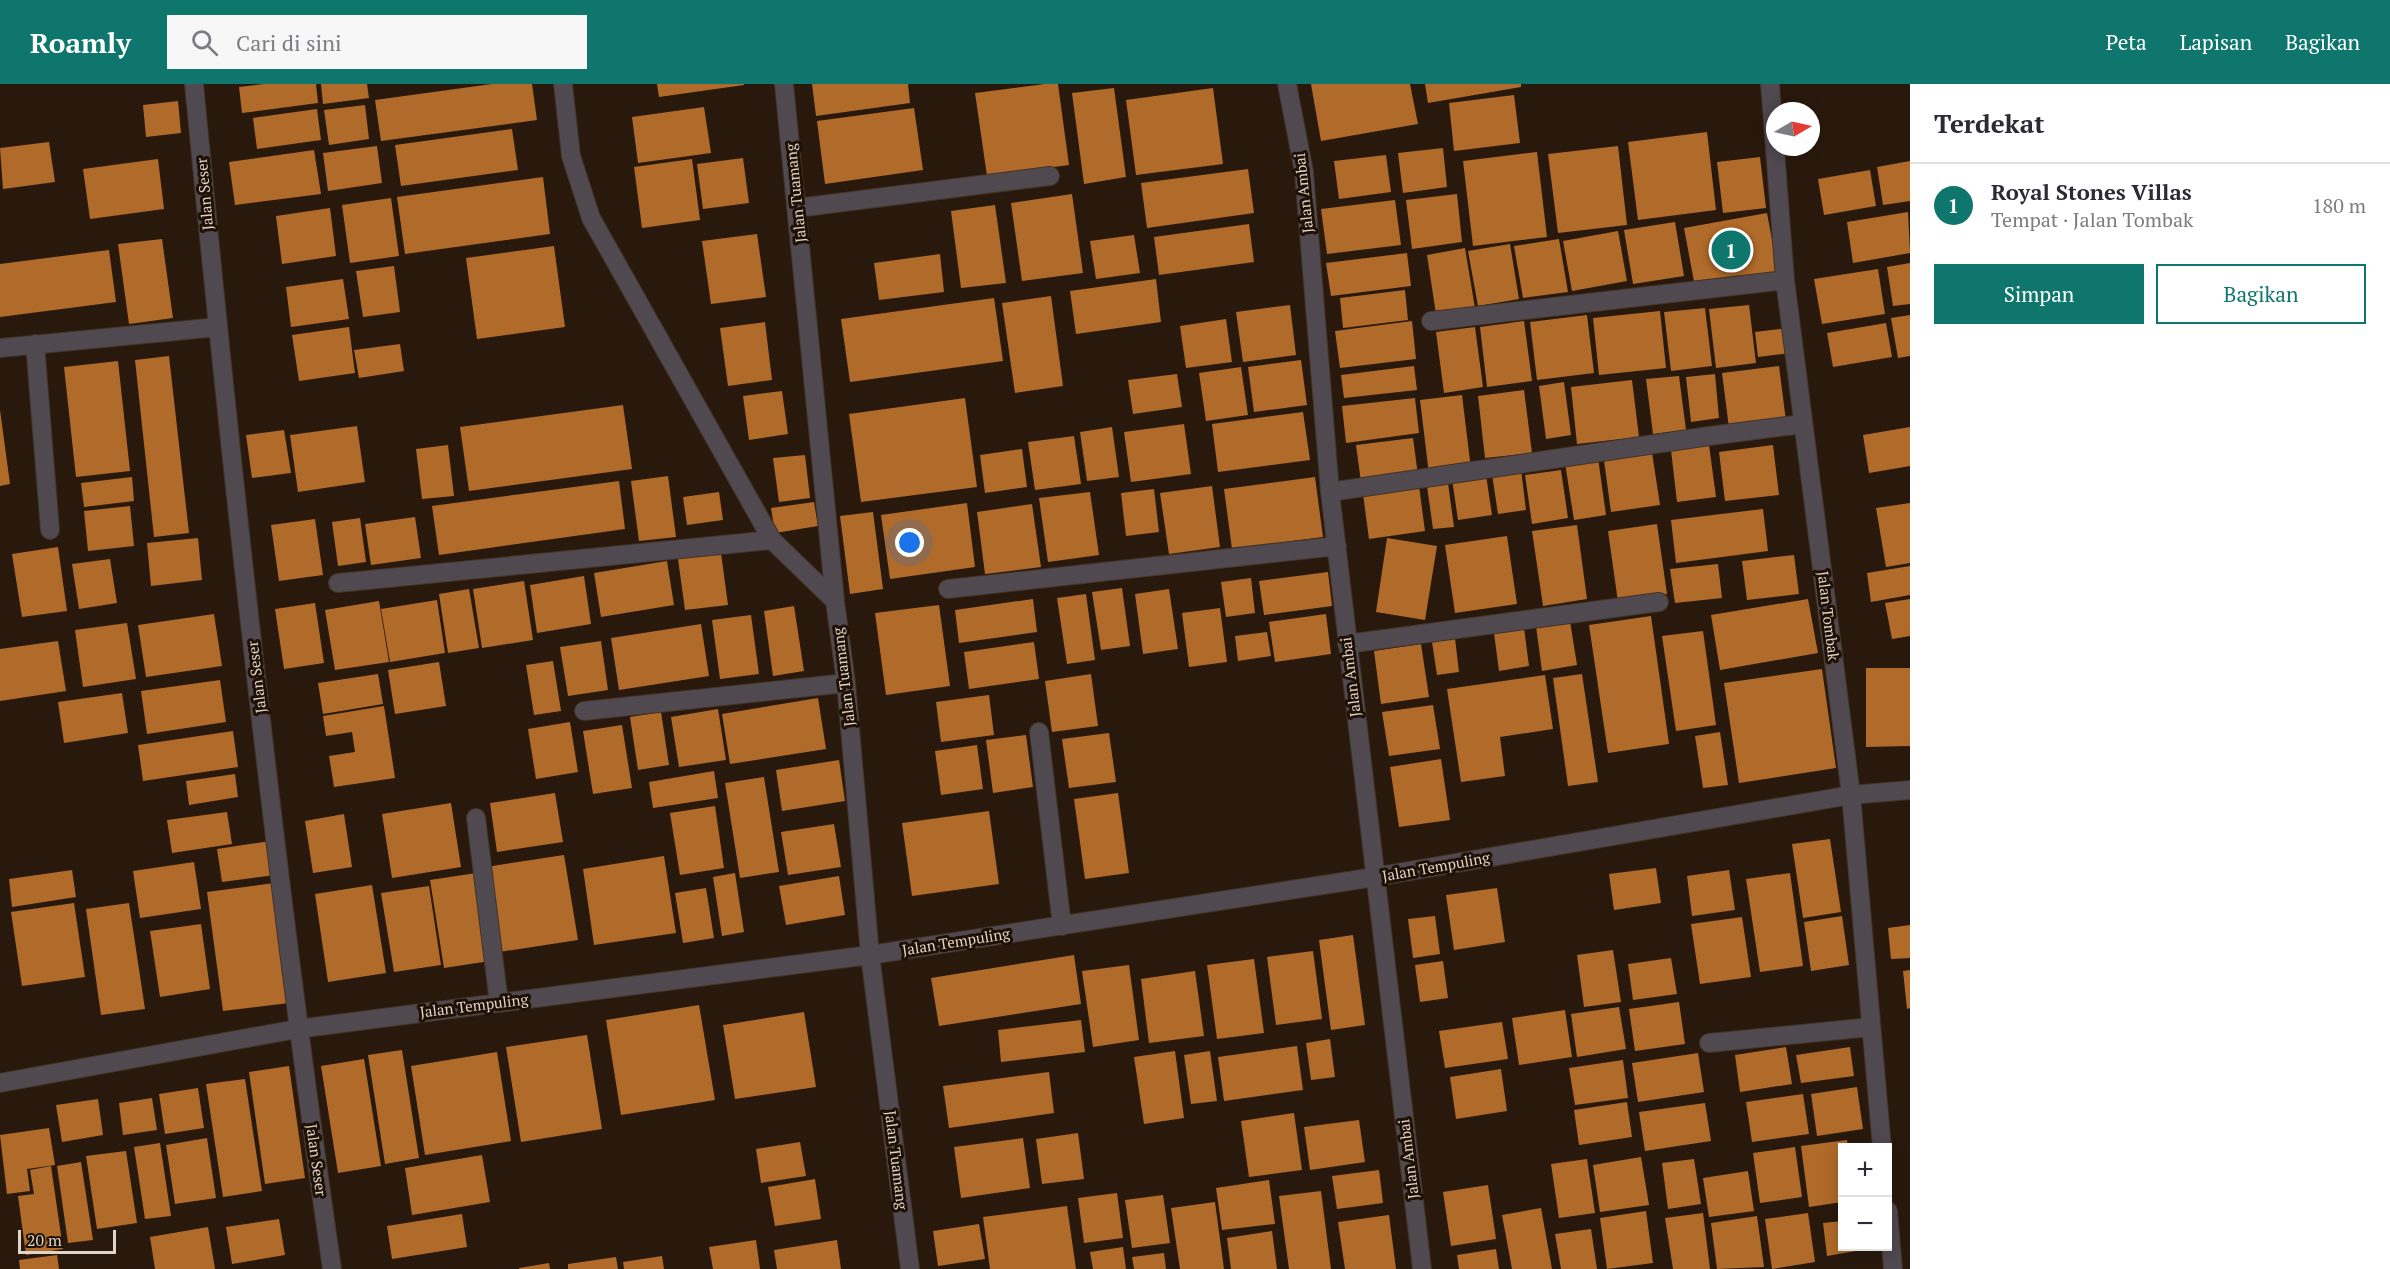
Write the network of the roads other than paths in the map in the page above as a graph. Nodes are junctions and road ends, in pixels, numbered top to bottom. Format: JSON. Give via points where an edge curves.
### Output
{"nodes":[{"id":1,"x":194,"y":84,"type":"edge"},
{"id":2,"x":563,"y":84,"type":"edge"},
{"id":3,"x":784,"y":84,"type":"edge"},
{"id":4,"x":1287,"y":84,"type":"edge"},
{"id":5,"x":1770,"y":84,"type":"edge"},
{"id":6,"x":1050,"y":176,"type":"dead end"},
{"id":7,"x":797,"y":208,"type":"junction"},
{"id":8,"x":1785,"y":280,"type":"junction"},
{"id":9,"x":1431,"y":321,"type":"dead end"},
{"id":10,"x":218,"y":327,"type":"junction"},
{"id":11,"x":35,"y":344,"type":"junction"},
{"id":12,"x":0,"y":348,"type":"edge"},
{"id":13,"x":1803,"y":424,"type":"junction"},
{"id":14,"x":1330,"y":492,"type":"junction"},
{"id":15,"x":50,"y":530,"type":"dead end"},
{"id":16,"x":772,"y":540,"type":"junction"},
{"id":17,"x":1337,"y":546,"type":"junction"},
{"id":18,"x":338,"y":583,"type":"dead end"},
{"id":19,"x":948,"y":589,"type":"dead end"},
{"id":20,"x":835,"y":601,"type":"junction"},
{"id":21,"x":1659,"y":602,"type":"dead end"},
{"id":22,"x":1347,"y":644,"type":"junction"},
{"id":23,"x":846,"y":683,"type":"junction"},
{"id":24,"x":584,"y":711,"type":"dead end"},
{"id":25,"x":1039,"y":732,"type":"dead end"},
{"id":26,"x":1910,"y":790,"type":"edge"},
{"id":27,"x":1851,"y":795,"type":"junction"},
{"id":28,"x":476,"y":818,"type":"dead end"},
{"id":29,"x":1375,"y":877,"type":"junction"},
{"id":30,"x":1062,"y":926,"type":"junction"},
{"id":31,"x":870,"y":955,"type":"junction"},
{"id":32,"x":499,"y":1003,"type":"junction"},
{"id":33,"x":1871,"y":1027,"type":"junction"},
{"id":34,"x":297,"y":1029,"type":"junction"},
{"id":35,"x":1709,"y":1043,"type":"dead end"},
{"id":36,"x":0,"y":1083,"type":"edge"},
{"id":37,"x":1882,"y":1143,"type":"edge"},
{"id":38,"x":1890,"y":1251,"type":"edge"},
{"id":39,"x":332,"y":1269,"type":"edge"},
{"id":40,"x":910,"y":1269,"type":"edge"},
{"id":41,"x":1422,"y":1269,"type":"edge"},
{"id":42,"x":1891,"y":1269,"type":"edge"}],
"edges":[{"from":1,"to":10,"type":"street","name":"Jalan Seser"},
{"from":2,"to":16,"type":"street","via":[[571,156],[591,218]]},
{"from":3,"to":7,"type":"street","name":"Jalan Tuamang"},
{"from":4,"to":14,"type":"street","name":"Jalan Ambai","via":[[1304,172]]},
{"from":5,"to":8,"type":"street","name":"Jalan Tombak"},
{"from":6,"to":7,"type":"street"},
{"from":7,"to":20,"type":"street","name":"Jalan Tuamang"},
{"from":8,"to":9,"type":"street"},
{"from":8,"to":13,"type":"street","name":"Jalan Tombak"},
{"from":10,"to":11,"type":"street"},
{"from":10,"to":34,"type":"street","name":"Jalan Seser"},
{"from":11,"to":12,"type":"street"},
{"from":11,"to":15,"type":"street"},
{"from":13,"to":14,"type":"street"},
{"from":13,"to":27,"type":"street","name":"Jalan Tombak"},
{"from":14,"to":17,"type":"street","name":"Jalan Ambai"},
{"from":16,"to":18,"type":"street"},
{"from":16,"to":20,"type":"street"},
{"from":17,"to":19,"type":"street"},
{"from":17,"to":22,"type":"street","name":"Jalan Ambai"},
{"from":20,"to":23,"type":"street","name":"Jalan Tuamang"},
{"from":21,"to":22,"type":"street"},
{"from":22,"to":29,"type":"street","name":"Jalan Ambai"},
{"from":23,"to":24,"type":"street"},
{"from":23,"to":31,"type":"street","name":"Jalan Tuamang"},
{"from":25,"to":30,"type":"street"},
{"from":26,"to":27,"type":"street","name":"Jalan Tempuling"},
{"from":27,"to":29,"type":"street","name":"Jalan Tempuling"},
{"from":27,"to":33,"type":"street","name":"Jalan Tombak"},
{"from":28,"to":32,"type":"street"},
{"from":29,"to":30,"type":"street","name":"Jalan Tempuling"},
{"from":29,"to":41,"type":"street","name":"Jalan Ambai"},
{"from":30,"to":31,"type":"street","name":"Jalan Tempuling"},
{"from":31,"to":32,"type":"street","name":"Jalan Tempuling"},
{"from":31,"to":40,"type":"street","name":"Jalan Tuamang"},
{"from":32,"to":34,"type":"street","name":"Jalan Tempuling"},
{"from":33,"to":35,"type":"street"},
{"from":33,"to":37,"type":"street","name":"Jalan Tombak"},
{"from":34,"to":36,"type":"street","name":"Jalan Tempuling"},
{"from":34,"to":39,"type":"street","name":"Jalan Seser"},
{"from":38,"to":42,"type":"street"}]}
